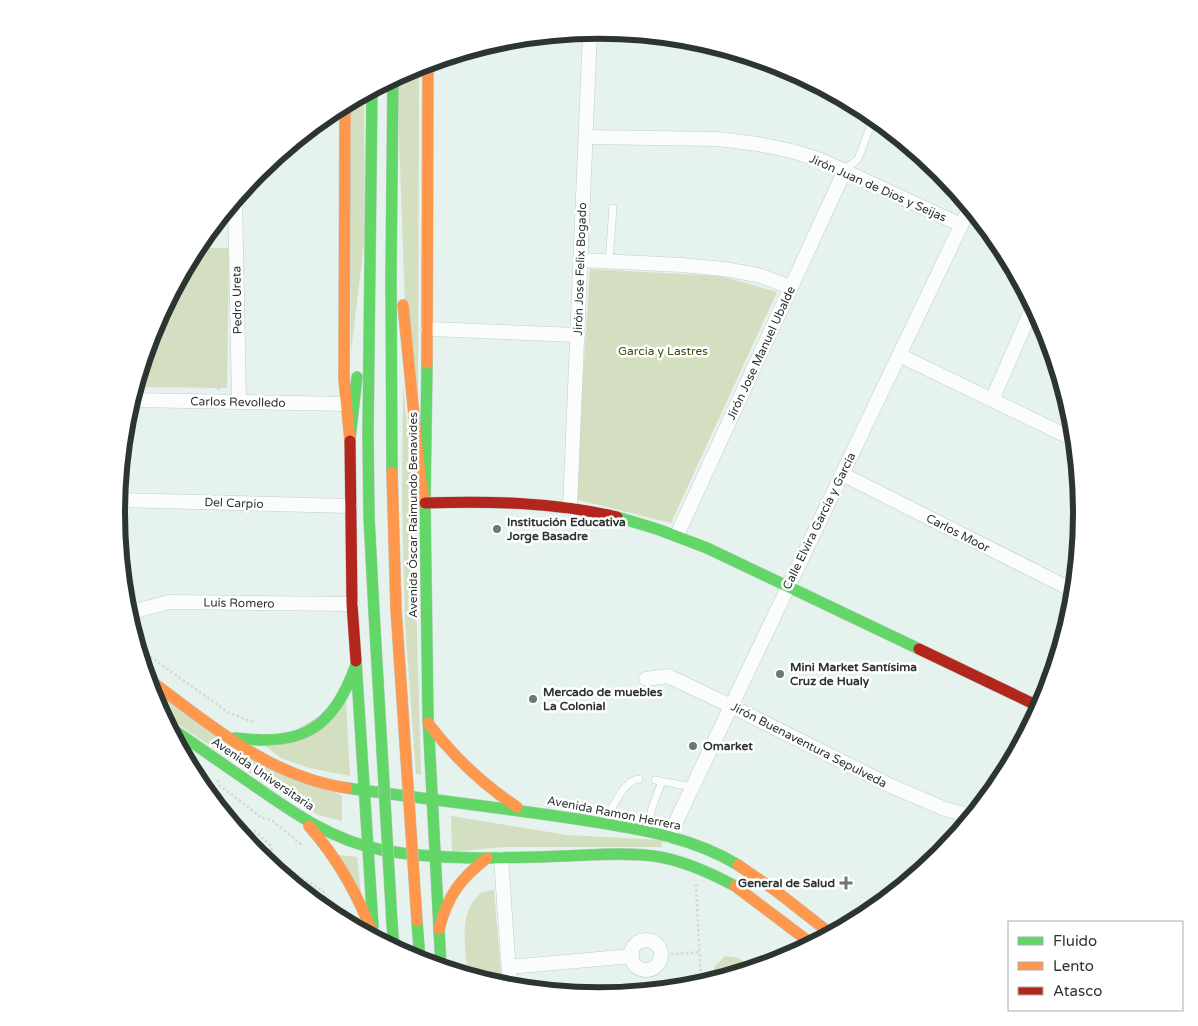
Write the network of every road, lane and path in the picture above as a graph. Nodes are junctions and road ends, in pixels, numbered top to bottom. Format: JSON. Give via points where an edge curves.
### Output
{"nodes":[{"id":1,"x":590,"y":39,"type":"edge"},
{"id":2,"x":428,"y":71,"type":"edge"},
{"id":3,"x":393,"y":86,"type":"edge"},
{"id":4,"x":372,"y":97,"type":"edge"},
{"id":5,"x":345,"y":113,"type":"edge"},
{"id":6,"x":871,"y":125,"type":"edge"},
{"id":7,"x":586,"y":137,"type":"junction"},
{"id":8,"x":845,"y":170,"type":"junction"},
{"id":9,"x":613,"y":208,"type":"dead end"},
{"id":10,"x":235,"y":209,"type":"edge"},
{"id":11,"x":967,"y":214,"type":"edge"},
{"id":12,"x":391,"y":223,"type":"junction"},
{"id":13,"x":961,"y":225,"type":"junction"},
{"id":14,"x":236,"y":246,"type":"junction"},
{"id":15,"x":372,"y":250,"type":"junction"},
{"id":16,"x":581,"y":260,"type":"junction"},
{"id":17,"x":609,"y":261,"type":"junction"},
{"id":18,"x":791,"y":287,"type":"junction"},
{"id":19,"x":177,"y":297,"type":"edge"},
{"id":20,"x":1030,"y":318,"type":"edge"},
{"id":21,"x":163,"y":327,"type":"edge"},
{"id":22,"x":428,"y":329,"type":"junction"},
{"id":23,"x":578,"y":335,"type":"junction"},
{"id":24,"x":899,"y":355,"type":"junction"},
{"id":25,"x":139,"y":400,"type":"edge"},
{"id":26,"x":992,"y":400,"type":"junction"},
{"id":27,"x":235,"y":402,"type":"junction"},
{"id":28,"x":346,"y":404,"type":"junction"},
{"id":29,"x":1067,"y":436,"type":"edge"},
{"id":30,"x":350,"y":439,"type":"junction"},
{"id":31,"x":842,"y":474,"type":"junction"},
{"id":32,"x":125,"y":500,"type":"edge"},
{"id":33,"x":425,"y":503,"type":"junction"},
{"id":34,"x":350,"y":506,"type":"junction"},
{"id":35,"x":570,"y":508,"type":"junction"},
{"id":36,"x":677,"y":535,"type":"junction"},
{"id":37,"x":788,"y":586,"type":"junction"},
{"id":38,"x":1067,"y":587,"type":"edge"},
{"id":39,"x":352,"y":604,"type":"junction"},
{"id":40,"x":135,"y":611,"type":"edge"},
{"id":41,"x":147,"y":654,"type":"edge"},
{"id":42,"x":356,"y":664,"type":"junction"},
{"id":43,"x":646,"y":679,"type":"dead end"},
{"id":44,"x":158,"y":686,"type":"edge"},
{"id":45,"x":1033,"y":704,"type":"edge"},
{"id":46,"x":731,"y":706,"type":"junction"},
{"id":47,"x":428,"y":720,"type":"junction"},
{"id":48,"x":254,"y":722,"type":"dead end"},
{"id":49,"x":359,"y":723,"type":"junction"},
{"id":50,"x":180,"y":734,"type":"edge"},
{"id":51,"x":230,"y":737,"type":"junction"},
{"id":52,"x":218,"y":778,"type":"dead end"},
{"id":53,"x":639,"y":779,"type":"dead end"},
{"id":54,"x":692,"y":787,"type":"junction"},
{"id":55,"x":364,"y":791,"type":"junction"},
{"id":56,"x":432,"y":799,"type":"junction"},
{"id":57,"x":521,"y":810,"type":"junction"},
{"id":58,"x":965,"y":814,"type":"edge"},
{"id":59,"x":300,"y":817,"type":"junction"},
{"id":60,"x":604,"y":824,"type":"junction"},
{"id":61,"x":247,"y":831,"type":"edge"},
{"id":62,"x":654,"y":832,"type":"junction"},
{"id":63,"x":669,"y":836,"type":"junction"},
{"id":64,"x":368,"y":847,"type":"junction"},
{"id":65,"x":308,"y":850,"type":"dead end"},
{"id":66,"x":272,"y":856,"type":"edge"},
{"id":67,"x":434,"y":856,"type":"junction"},
{"id":68,"x":494,"y":858,"type":"junction"},
{"id":69,"x":280,"y":864,"type":"edge"},
{"id":70,"x":696,"y":868,"type":"junction"},
{"id":71,"x":326,"y":900,"type":"edge"},
{"id":72,"x":372,"y":914,"type":"junction"},
{"id":73,"x":437,"y":914,"type":"junction"},
{"id":74,"x":370,"y":928,"type":"edge"},
{"id":75,"x":438,"y":929,"type":"junction"},
{"id":76,"x":373,"y":930,"type":"edge"},
{"id":77,"x":825,"y":930,"type":"edge"},
{"id":78,"x":806,"y":939,"type":"edge"},
{"id":79,"x":393,"y":940,"type":"edge"},
{"id":80,"x":419,"y":951,"type":"edge"},
{"id":81,"x":700,"y":952,"type":"junction"},
{"id":82,"x":661,"y":954,"type":"junction"},
{"id":83,"x":632,"y":956,"type":"junction"},
{"id":84,"x":440,"y":959,"type":"edge"},
{"id":85,"x":509,"y":967,"type":"junction"},
{"id":86,"x":701,"y":976,"type":"edge"},
{"id":87,"x":510,"y":979,"type":"edge"}],
"edges":[{"from":1,"to":7,"type":"street","name":"Jirón Jose Felix Bogado"},
{"from":2,"to":22,"type":"main road","name":"Avenida Óscar Raimundo Benavides"},
{"from":3,"to":12,"type":"main road","name":"Avenida Óscar Raimundo Benavides"},
{"from":4,"to":15,"type":"main road"},
{"from":5,"to":28,"type":"main road"},
{"from":6,"to":8,"type":"lane","via":[[858,160]]},
{"from":7,"to":8,"type":"street","name":"Jirón Juan de Dios y Seijas","via":[[718,139],[758,144],[792,151]]},
{"from":7,"to":16,"type":"street","name":"Jirón Jose Felix Bogado"},
{"from":8,"to":13,"type":"street","name":"Jirón Juan de Dios y Seijas"},
{"from":8,"to":18,"type":"street","name":"Jirón Jose Manuel Ubalde"},
{"from":9,"to":17,"type":"lane"},
{"from":10,"to":14,"type":"street","name":"Pedro Ureta"},
{"from":11,"to":13,"type":"street","name":"Calle Elvira García y García"},
{"from":12,"to":33,"type":"main road","via":[[402,289]]},
{"from":12,"to":80,"type":"main road","name":"Avenida Óscar Raimundo Benavides","bridge":true,"via":[[391,489]]},
{"from":13,"to":24,"type":"street","name":"Calle Elvira García y García"},
{"from":14,"to":19,"type":"path"},
{"from":14,"to":27,"type":"street","name":"Pedro Ureta"},
{"from":15,"to":30,"type":"main road"},
{"from":15,"to":79,"type":"main road","bridge":true,"via":[[369,517]]},
{"from":16,"to":17,"type":"street"},
{"from":16,"to":23,"type":"street","name":"Jirón Jose Felix Bogado"},
{"from":17,"to":18,"type":"street","via":[[724,269],[758,275]]},
{"from":18,"to":36,"type":"street","name":"Jirón Jose Manuel Ubalde"},
{"from":20,"to":26,"type":"street"},
{"from":21,"to":27,"type":"path"},
{"from":22,"to":23,"type":"street"},
{"from":22,"to":33,"type":"main road","name":"Avenida Óscar Raimundo Benavides"},
{"from":23,"to":35,"type":"street","name":"Jirón Jose Felix Bogado"},
{"from":24,"to":26,"type":"street"},
{"from":24,"to":31,"type":"street","name":"Calle Elvira García y García"},
{"from":25,"to":27,"type":"street","name":"Carlos Revolledo"},
{"from":26,"to":29,"type":"street"},
{"from":27,"to":28,"type":"street","name":"Carlos Revolledo"},
{"from":28,"to":30,"type":"main road"},
{"from":30,"to":34,"type":"main road"},
{"from":31,"to":37,"type":"street","name":"Calle Elvira García y García"},
{"from":31,"to":38,"type":"street","name":"Carlos Moor"},
{"from":32,"to":34,"type":"street","name":"Del Carpio"},
{"from":33,"to":35,"type":"main road","via":[[478,502]]},
{"from":33,"to":47,"type":"main road","name":"Avenida Óscar Raimundo Benavides"},
{"from":34,"to":39,"type":"main road"},
{"from":35,"to":36,"type":"main road","via":[[646,524]]},
{"from":36,"to":37,"type":"main road"},
{"from":37,"to":45,"type":"main road"},
{"from":37,"to":46,"type":"street","name":"Calle Elvira García y García"},
{"from":39,"to":40,"type":"street","name":"Luis Romero","via":[[169,602]]},
{"from":39,"to":42,"type":"main road"},
{"from":41,"to":48,"type":"path","via":[[229,713]]},
{"from":42,"to":49,"type":"main road"},
{"from":42,"to":51,"type":"main road","via":[[340,702],[311,731],[276,740]]},
{"from":43,"to":46,"type":"street","name":"Jirón Buenaventura Sepulveda","via":[[668,676]]},
{"from":44,"to":51,"type":"main road","name":"Avenida Universitaria"},
{"from":46,"to":54,"type":"street","name":"Calle Elvira García y García"},
{"from":46,"to":58,"type":"street","name":"Jirón Buenaventura Sepulveda","via":[[891,786]]},
{"from":47,"to":49,"type":"main road","via":[[416,737],[406,744],[394,746],[372,740]]},
{"from":47,"to":56,"type":"main road","name":"Avenida Óscar Raimundo Benavides"},
{"from":47,"to":57,"type":"main road","via":[[448,750],[467,770]]},
{"from":49,"to":55,"type":"main road"},
{"from":50,"to":59,"type":"main road","name":"Avenida Universitaria"},
{"from":51,"to":55,"type":"main road","name":"Avenida Universitaria","via":[[293,776]]},
{"from":52,"to":65,"type":"path","via":[[219,785],[262,818],[272,820]]},
{"from":53,"to":60,"type":"lane","via":[[627,786]]},
{"from":54,"to":62,"type":"lane","via":[[658,781],[650,817]]},
{"from":54,"to":63,"type":"street","name":"Calle Elvira García y García"},
{"from":55,"to":56,"type":"main road","name":"Avenida Ramon Herrera"},
{"from":55,"to":64,"type":"main road"},
{"from":56,"to":57,"type":"main road","name":"Avenida Ramon Herrera"},
{"from":56,"to":67,"type":"main road","name":"Avenida Óscar Raimundo Benavides"},
{"from":57,"to":60,"type":"main road","name":"Avenida Ramon Herrera"},
{"from":59,"to":64,"type":"main road","name":"Avenida Universitaria"},
{"from":59,"to":74,"type":"main road","via":[[344,871]]},
{"from":60,"to":62,"type":"main road","name":"Avenida Ramon Herrera"},
{"from":61,"to":66,"type":"path","via":[[255,831],[271,846]]},
{"from":62,"to":63,"type":"main road","name":"Avenida Ramon Herrera"},
{"from":63,"to":77,"type":"main road","name":"Avenida Ramon Herrera","via":[[718,854],[746,869]]},
{"from":64,"to":67,"type":"main road","name":"Avenida Universitaria"},
{"from":64,"to":72,"type":"main road"},
{"from":67,"to":68,"type":"main road"},
{"from":67,"to":73,"type":"main road","name":"Avenida Óscar Raimundo Benavides"},
{"from":68,"to":70,"type":"main road","via":[[638,854]]},
{"from":68,"to":75,"type":"main road","via":[[465,876],[453,891]]},
{"from":68,"to":85,"type":"street"},
{"from":69,"to":71,"type":"path","via":[[323,891]]},
{"from":70,"to":78,"type":"main road","via":[[734,886]]},
{"from":70,"to":81,"type":"path"},
{"from":72,"to":73,"type":"main road","via":[[384,902],[402,896],[421,899]]},
{"from":72,"to":76,"type":"main road"},
{"from":73,"to":75,"type":"main road","name":"Avenida Óscar Raimundo Benavides"},
{"from":75,"to":84,"type":"main road","name":"Avenida Óscar Raimundo Benavides"},
{"from":81,"to":82,"type":"path"},
{"from":81,"to":86,"type":"path"},
{"from":82,"to":83,"type":"street","via":[[658,964],[649,970],[635,965]]},
{"from":82,"to":83,"type":"street","via":[[655,942],[646,940],[634,946]]},
{"from":83,"to":85,"type":"street"},
{"from":85,"to":87,"type":"street"}]}
